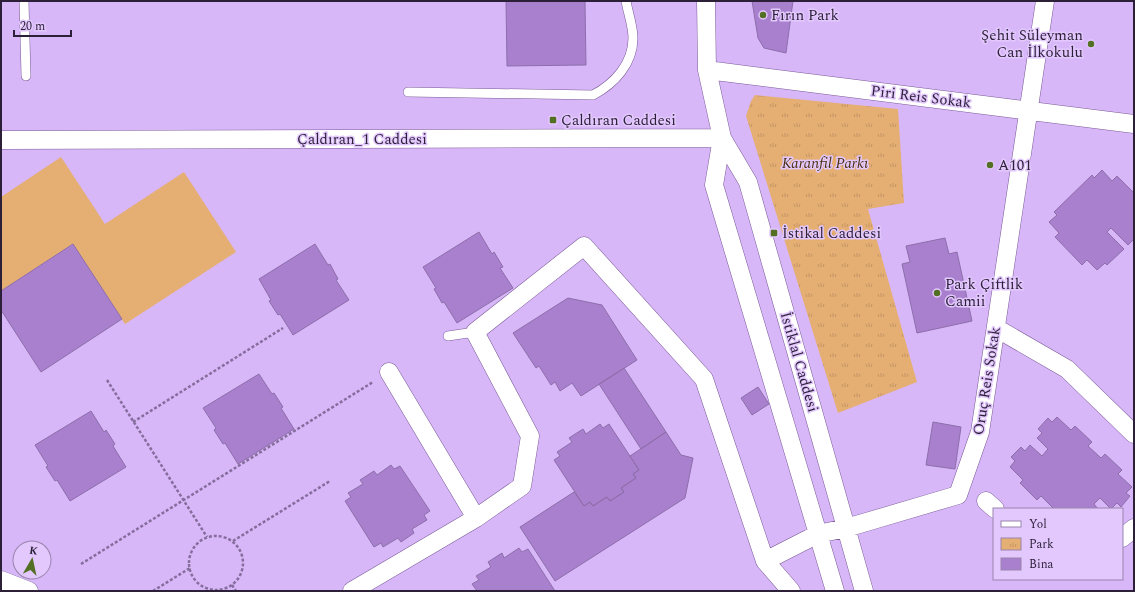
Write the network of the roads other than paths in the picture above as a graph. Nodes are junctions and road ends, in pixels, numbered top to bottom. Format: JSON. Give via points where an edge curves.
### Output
{"nodes":[{"id":1,"x":24,"y":1,"type":"edge"},
{"id":2,"x":626,"y":1,"type":"edge"},
{"id":3,"x":706,"y":1,"type":"edge"},
{"id":4,"x":1045,"y":1,"type":"edge"},
{"id":5,"x":707,"y":70,"type":"junction"},
{"id":6,"x":26,"y":76,"type":"dead end"},
{"id":7,"x":408,"y":92,"type":"dead end"},
{"id":8,"x":1029,"y":111,"type":"junction"},
{"id":9,"x":1134,"y":124,"type":"edge"},
{"id":10,"x":722,"y":138,"type":"junction"},
{"id":11,"x":1,"y":140,"type":"edge"},
{"id":12,"x":996,"y":328,"type":"junction"},
{"id":13,"x":475,"y":332,"type":"junction"},
{"id":14,"x":448,"y":336,"type":"dead end"},
{"id":15,"x":389,"y":372,"type":"road end"},
{"id":16,"x":1134,"y":434,"type":"edge"},
{"id":17,"x":476,"y":518,"type":"junction"},
{"id":18,"x":846,"y":528,"type":"junction"},
{"id":19,"x":1134,"y":528,"type":"edge"},
{"id":20,"x":818,"y":534,"type":"junction"},
{"id":21,"x":1123,"y":537,"type":"edge"},
{"id":22,"x":765,"y":561,"type":"junction"},
{"id":23,"x":1,"y":580,"type":"edge"},
{"id":24,"x":29,"y":591,"type":"edge"},
{"id":25,"x":352,"y":591,"type":"edge"},
{"id":26,"x":791,"y":591,"type":"edge"},
{"id":27,"x":835,"y":591,"type":"edge"},
{"id":28,"x":864,"y":591,"type":"edge"}],
"edges":[{"from":1,"to":6,"type":"lane"},
{"from":2,"to":7,"type":"lane","via":[[633,38],[628,61],[614,80],[593,95]]},
{"from":3,"to":5,"type":"street","name":"İstiklal Caddesi"},
{"from":4,"to":8,"type":"street","name":"Oruç Reis Sokak"},
{"from":5,"to":8,"type":"street","name":"Piri Reis Sokak"},
{"from":5,"to":10,"type":"street","name":"İstiklal Caddesi"},
{"from":8,"to":9,"type":"street","name":"Piri Reis Sokak"},
{"from":8,"to":12,"type":"street","name":"Oruç Reis Sokak"},
{"from":10,"to":11,"type":"street","name":"Çaldıran_1 Caddesi"},
{"from":10,"to":18,"type":"street","name":"İstiklal Caddesi","via":[[748,182]]},
{"from":10,"to":20,"type":"street","name":"İstiklal Caddesi","via":[[714,185]]},
{"from":12,"to":16,"type":"street","via":[[1068,370]]},
{"from":12,"to":18,"type":"street","name":"Oruç Reis Sokak","via":[[980,432],[958,495]]},
{"from":13,"to":14,"type":"lane"},
{"from":13,"to":17,"type":"street","via":[[530,436],[522,486]]},
{"from":13,"to":22,"type":"street","via":[[584,246],[704,379]]},
{"from":15,"to":17,"type":"street"},
{"from":17,"to":25,"type":"street"},
{"from":18,"to":20,"type":"street","name":"Oruç Reis Sokak"},
{"from":18,"to":28,"type":"street","name":"İstiklal Caddesi"},
{"from":19,"to":21,"type":"street"},
{"from":20,"to":22,"type":"street","name":"Oruç Reis Sokak"},
{"from":20,"to":27,"type":"street","name":"İstiklal Caddesi"},
{"from":22,"to":26,"type":"street"},
{"from":23,"to":24,"type":"street"}]}
